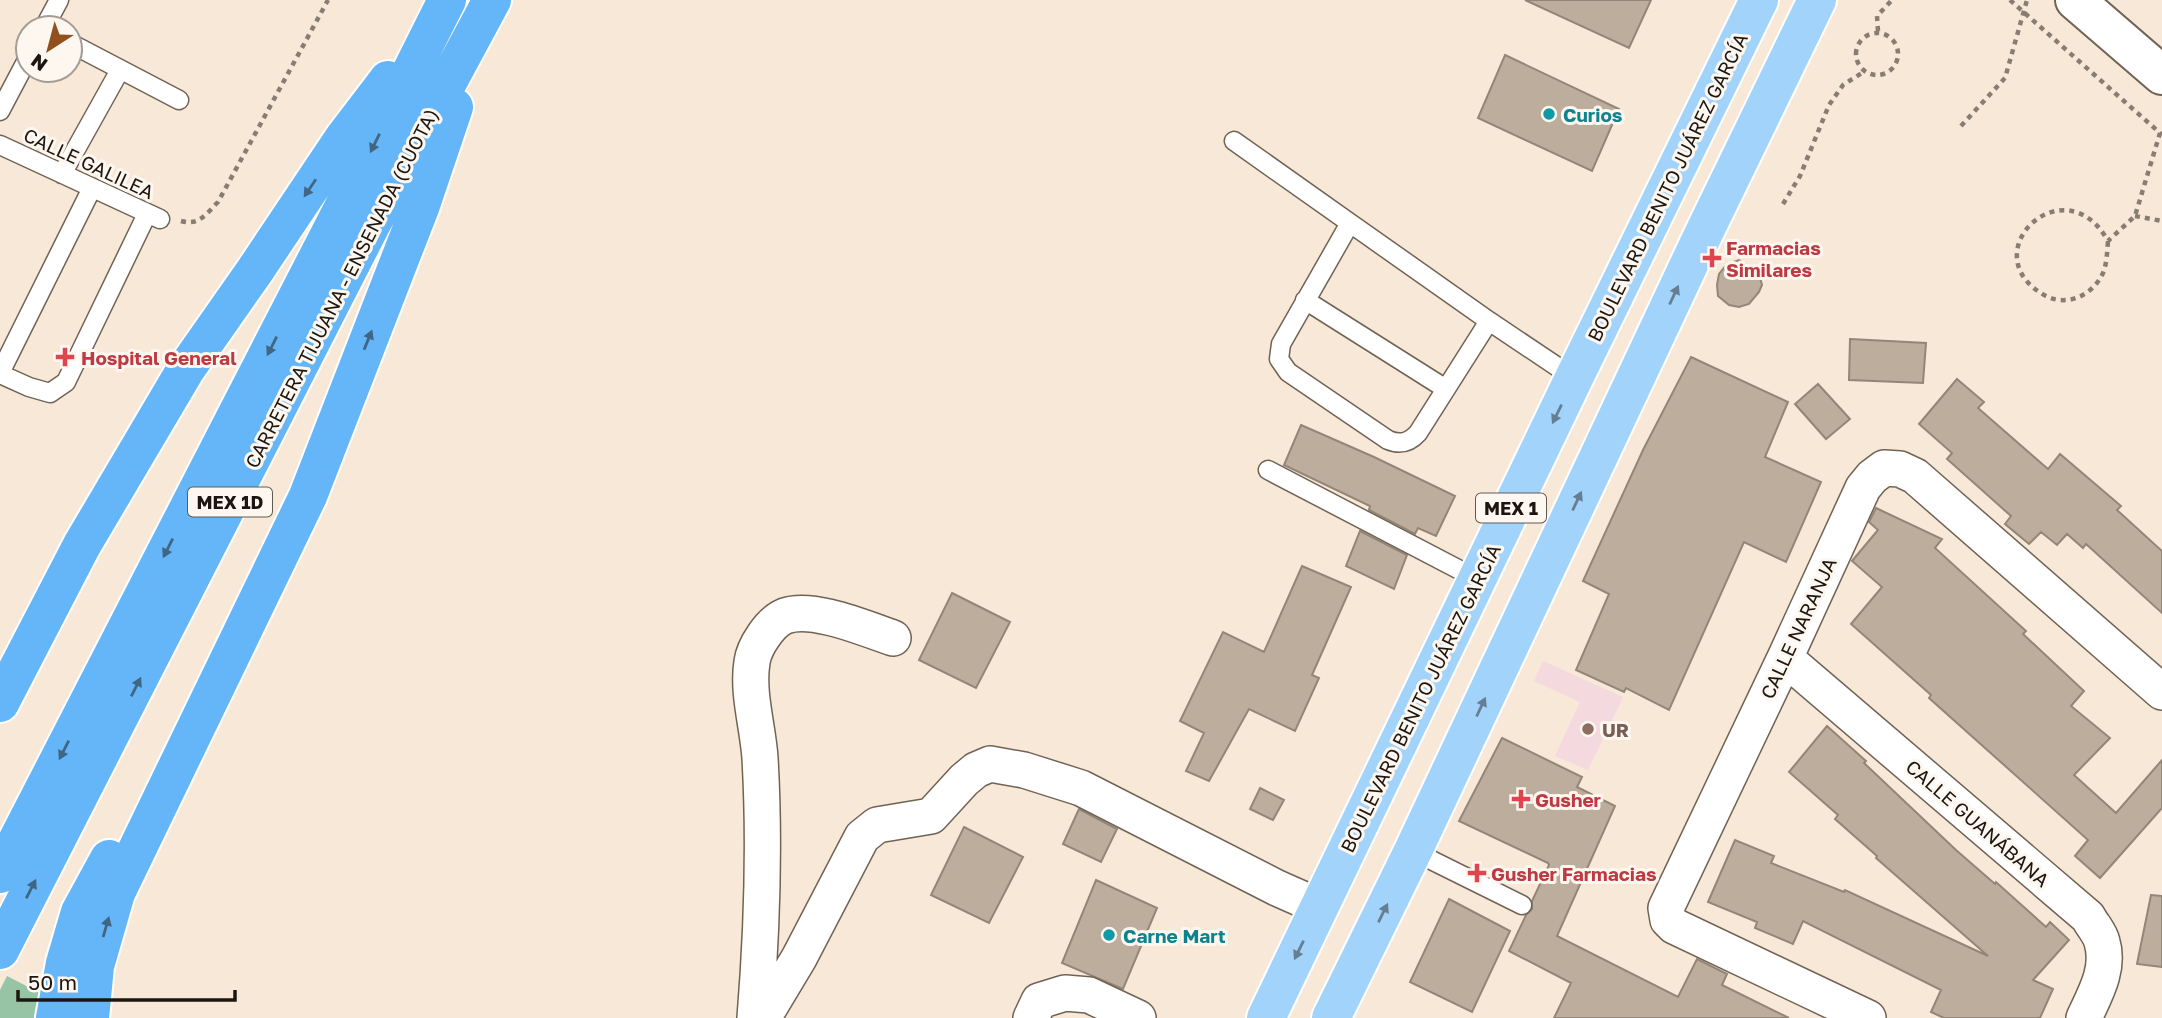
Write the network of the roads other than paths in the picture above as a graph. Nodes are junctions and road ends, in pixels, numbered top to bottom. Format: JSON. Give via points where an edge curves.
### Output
{"nodes":[{"id":1,"x":447,"y":0,"type":"edge"},
{"id":2,"x":492,"y":0,"type":"edge"},
{"id":3,"x":1759,"y":0,"type":"edge"},
{"id":4,"x":1817,"y":0,"type":"edge"},
{"id":5,"x":2075,"y":0,"type":"edge"},
{"id":6,"x":428,"y":38,"type":"junction"},
{"id":7,"x":84,"y":51,"type":"edge"},
{"id":8,"x":463,"y":56,"type":"junction"},
{"id":9,"x":120,"y":70,"type":"junction"},
{"id":10,"x":2162,"y":75,"type":"edge"},
{"id":11,"x":14,"y":84,"type":"edge"},
{"id":12,"x":179,"y":100,"type":"dead end"},
{"id":13,"x":0,"y":111,"type":"edge"},
{"id":14,"x":1234,"y":141,"type":"dead end"},
{"id":15,"x":0,"y":145,"type":"edge"},
{"id":16,"x":62,"y":174,"type":"junction"},
{"id":17,"x":92,"y":188,"type":"junction"},
{"id":18,"x":1350,"y":223,"type":"junction"},
{"id":19,"x":1305,"y":300,"type":"junction"},
{"id":20,"x":1489,"y":321,"type":"junction"},
{"id":21,"x":186,"y":369,"type":"junction"},
{"id":22,"x":0,"y":374,"type":"edge"},
{"id":23,"x":354,"y":374,"type":"junction"},
{"id":24,"x":1574,"y":378,"type":"junction"},
{"id":25,"x":1446,"y":389,"type":"junction"},
{"id":26,"x":1268,"y":470,"type":"dead end"},
{"id":27,"x":1477,"y":579,"type":"junction"},
{"id":28,"x":893,"y":638,"type":"dead end"},
{"id":29,"x":1785,"y":658,"type":"junction"},
{"id":30,"x":2162,"y":692,"type":"edge"},
{"id":31,"x":0,"y":703,"type":"edge"},
{"id":32,"x":0,"y":733,"type":"edge"},
{"id":33,"x":1413,"y":851,"type":"junction"},
{"id":34,"x":0,"y":874,"type":"edge"},
{"id":35,"x":1522,"y":905,"type":"dead end"},
{"id":36,"x":1320,"y":907,"type":"junction"},
{"id":37,"x":0,"y":950,"type":"edge"},
{"id":38,"x":55,"y":1018,"type":"edge"},
{"id":39,"x":90,"y":1018,"type":"edge"},
{"id":40,"x":755,"y":1018,"type":"edge"},
{"id":41,"x":763,"y":1018,"type":"edge"},
{"id":42,"x":1031,"y":1018,"type":"edge"},
{"id":43,"x":1139,"y":1018,"type":"edge"},
{"id":44,"x":1266,"y":1018,"type":"edge"},
{"id":45,"x":1331,"y":1018,"type":"edge"},
{"id":46,"x":1868,"y":1018,"type":"edge"},
{"id":47,"x":2084,"y":1018,"type":"edge"}],
"edges":[{"from":1,"to":6,"type":"highway","name":"CARRETERA TIJUANA - ENSENADA (CUOTA)","number":"MEX 1D"},
{"from":2,"to":8,"type":"highway","name":"CARRETERA TIJUANA - ENSENADA (CUOTA)","number":"MEX 1D"},
{"from":3,"to":24,"type":"main road","name":"BOULEVARD BENITO JUÁREZ GARCÍA","number":"MEX 1"},
{"from":33,"to":4,"type":"main road","number":"MEX 1","one_way":true},
{"from":5,"to":10,"type":"street"},
{"from":6,"to":21,"type":"highway","one_way":true,"via":[[384,84],[343,139]]},
{"from":6,"to":34,"type":"highway","name":"CARRETERA TIJUANA - ENSENADA (CUOTA)","number":"MEX 1D","one_way":true},
{"from":7,"to":9,"type":"lane"},
{"from":23,"to":8,"type":"highway","one_way":true,"via":[[436,167]]},
{"from":37,"to":8,"type":"highway","name":"CARRETERA TIJUANA - ENSENADA (CUOTA)","number":"MEX 1D","one_way":true,"via":[[371,225]]},
{"from":9,"to":12,"type":"lane"},
{"from":9,"to":16,"type":"lane"},
{"from":11,"to":13,"type":"lane"},
{"from":14,"to":18,"type":"lane"},
{"from":15,"to":16,"type":"lane","name":"CALLE GALILEA"},
{"from":16,"to":17,"type":"lane","name":"CALLE GALILEA"},
{"from":17,"to":22,"type":"lane"},
{"from":17,"to":22,"type":"lane","name":"CALLE GALILEA","via":[[154,216],[66,382],[50,393]]},
{"from":18,"to":19,"type":"lane"},
{"from":18,"to":20,"type":"lane"},
{"from":19,"to":25,"type":"lane"},
{"from":19,"to":25,"type":"lane","via":[[1279,351],[1282,367],[1388,440],[1412,440]]},
{"from":20,"to":24,"type":"lane"},
{"from":20,"to":25,"type":"lane"},
{"from":21,"to":31,"type":"highway","via":[[82,545]]},
{"from":21,"to":32,"type":"highway","via":[[155,449]]},
{"from":23,"to":38,"type":"highway","via":[[80,912]]},
{"from":39,"to":23,"type":"highway","one_way":true,"via":[[95,966],[116,893],[308,496]]},
{"from":24,"to":27,"type":"main road","name":"BOULEVARD BENITO JUÁREZ GARCÍA","number":"MEX 1","one_way":true},
{"from":26,"to":27,"type":"lane"},
{"from":27,"to":36,"type":"main road","name":"BOULEVARD BENITO JUÁREZ GARCÍA","number":"MEX 1"},
{"from":28,"to":40,"type":"street","via":[[817,614],[786,616],[772,626],[752,659],[764,878]]},
{"from":29,"to":30,"type":"street","name":"CALLE NARANJA","via":[[1863,488],[1884,468],[1892,468],[1915,476]]},
{"from":29,"to":46,"type":"street","name":"CALLE NARANJA","via":[[1666,908],[1668,920]]},
{"from":29,"to":47,"type":"street","name":"CALLE GUANÁBANA","via":[[2088,917],[2102,940],[2105,961]]},
{"from":33,"to":35,"type":"lane"},
{"from":45,"to":33,"type":"main road","number":"MEX 1","one_way":true},
{"from":36,"to":41,"type":"street","via":[[1081,788],[1024,769],[990,764],[964,780],[931,816],[877,825],[862,837]]},
{"from":36,"to":44,"type":"main road","name":"BOULEVARD BENITO JUÁREZ GARCÍA","number":"MEX 1","one_way":true},
{"from":42,"to":43,"type":"street","via":[[1039,1001],[1065,993],[1089,995]]}]}
